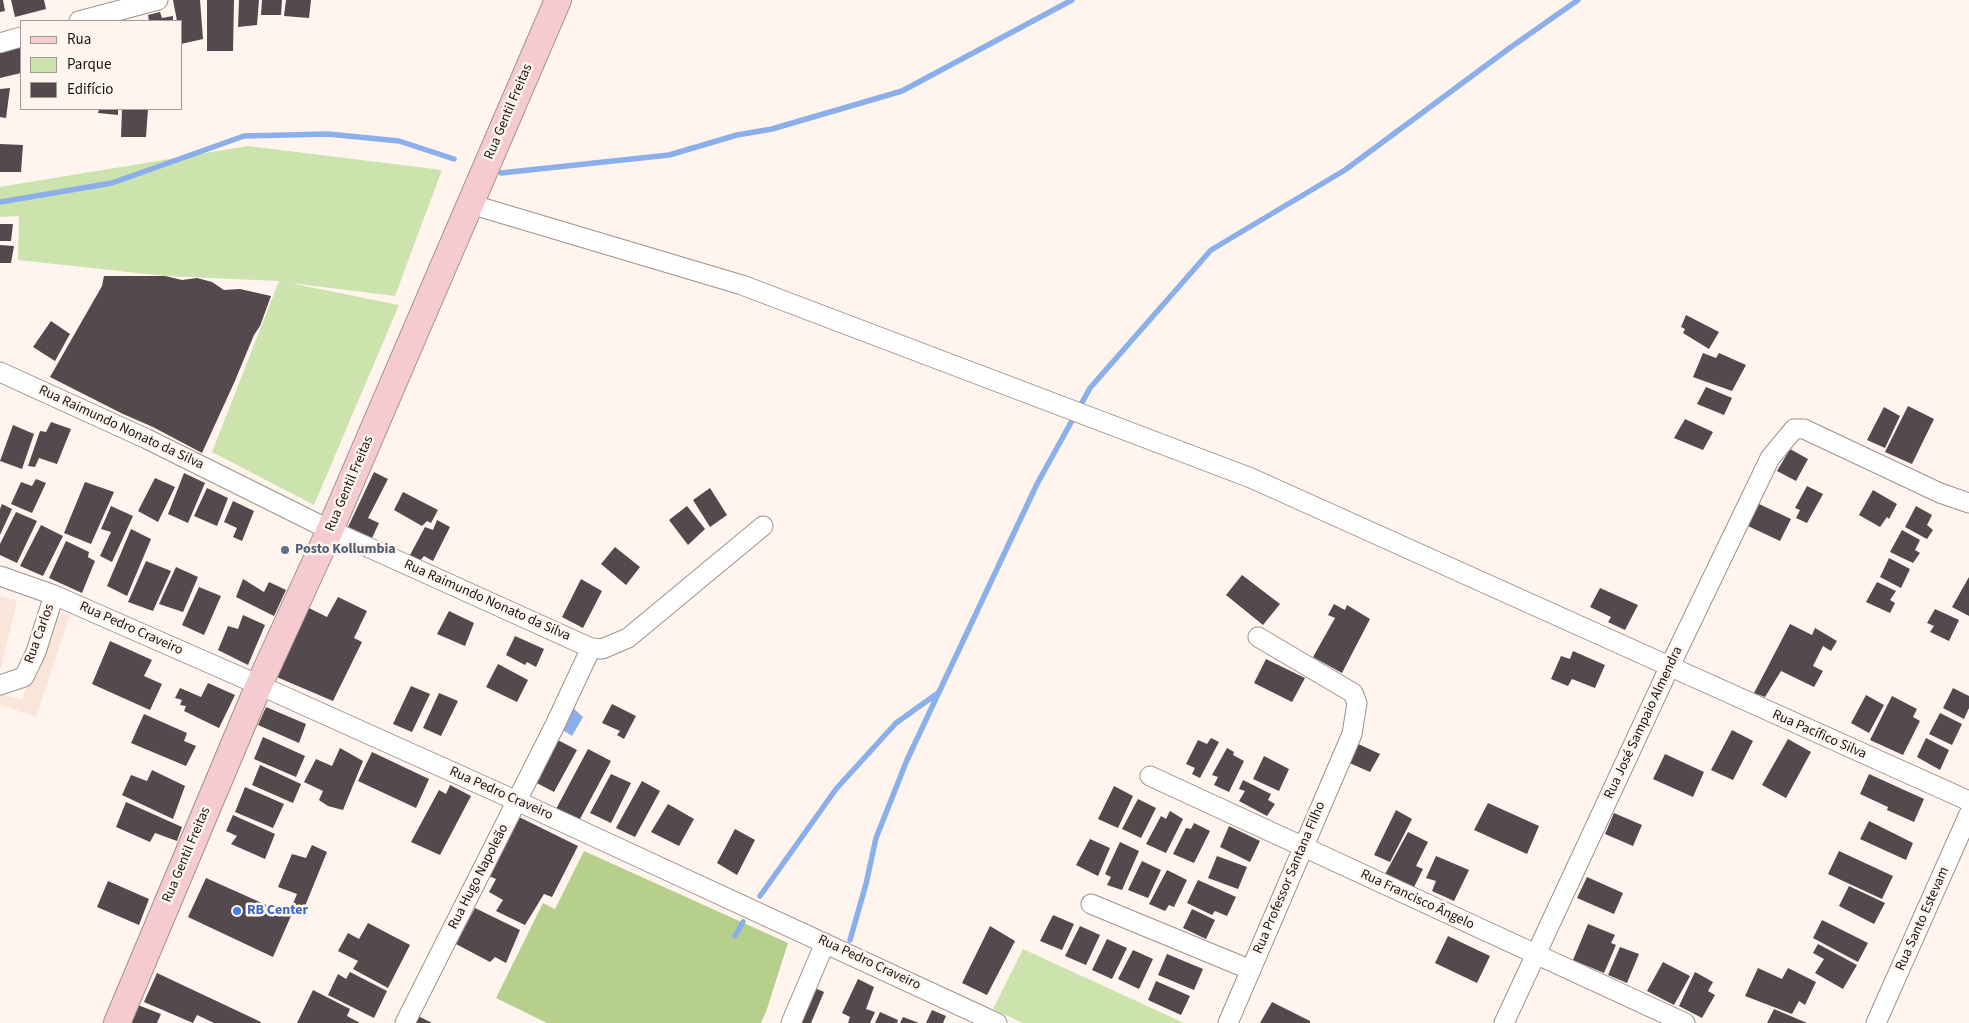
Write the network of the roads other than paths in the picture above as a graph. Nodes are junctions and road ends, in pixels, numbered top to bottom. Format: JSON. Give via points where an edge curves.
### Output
{"nodes":[{"id":1,"x":158,"y":0,"type":"edge"},
{"id":2,"x":558,"y":0,"type":"edge"},
{"id":3,"x":83,"y":20,"type":"edge"},
{"id":4,"x":20,"y":37,"type":"edge"},
{"id":5,"x":0,"y":43,"type":"edge"},
{"id":6,"x":470,"y":204,"type":"junction"},
{"id":7,"x":0,"y":372,"type":"edge"},
{"id":8,"x":1969,"y":503,"type":"edge"},
{"id":9,"x":763,"y":526,"type":"dead end"},
{"id":10,"x":330,"y":530,"type":"junction"},
{"id":11,"x":0,"y":576,"type":"edge"},
{"id":12,"x":54,"y":595,"type":"junction"},
{"id":13,"x":1258,"y":637,"type":"dead end"},
{"id":14,"x":591,"y":648,"type":"junction"},
{"id":15,"x":1670,"y":668,"type":"junction"},
{"id":16,"x":0,"y":685,"type":"edge"},
{"id":17,"x":260,"y":685,"type":"junction"},
{"id":18,"x":1150,"y":776,"type":"dead end"},
{"id":19,"x":517,"y":801,"type":"junction"},
{"id":20,"x":1969,"y":801,"type":"edge"},
{"id":21,"x":1969,"y":814,"type":"edge"},
{"id":22,"x":1303,"y":848,"type":"junction"},
{"id":23,"x":1092,"y":904,"type":"dead end"},
{"id":24,"x":825,"y":943,"type":"junction"},
{"id":25,"x":1535,"y":954,"type":"junction"},
{"id":26,"x":1251,"y":970,"type":"junction"},
{"id":27,"x":117,"y":1023,"type":"edge"},
{"id":28,"x":405,"y":1023,"type":"edge"},
{"id":29,"x":791,"y":1023,"type":"edge"},
{"id":30,"x":997,"y":1023,"type":"edge"},
{"id":31,"x":1228,"y":1023,"type":"edge"},
{"id":32,"x":1504,"y":1023,"type":"edge"},
{"id":33,"x":1685,"y":1023,"type":"edge"},
{"id":34,"x":1876,"y":1023,"type":"edge"}],
"edges":[{"from":1,"to":3,"type":"street"},
{"from":2,"to":6,"type":"main road","name":"Rua Gentil Freitas"},
{"from":4,"to":5,"type":"street"},
{"from":6,"to":10,"type":"main road","name":"Rua Gentil Freitas"},
{"from":6,"to":15,"type":"street","name":"Rua Pacífico Silva","via":[[742,285],[1251,478]]},
{"from":7,"to":10,"type":"street","name":"Rua Raimundo Nonato da Silva","via":[[147,439]]},
{"from":8,"to":15,"type":"street","name":"Rua José Sampaio Almendra","via":[[1940,493],[1804,429],[1794,429],[1770,458]]},
{"from":9,"to":14,"type":"street","via":[[628,638],[602,649]]},
{"from":10,"to":14,"type":"street","name":"Rua Raimundo Nonato da Silva"},
{"from":10,"to":17,"type":"main road","name":"Rua Gentil Freitas"},
{"from":11,"to":12,"type":"street","name":"Rua Pedro Craveiro"},
{"from":12,"to":16,"type":"street","name":"Rua Carlos","via":[[36,652],[24,677]]},
{"from":12,"to":17,"type":"street","name":"Rua Pedro Craveiro"},
{"from":13,"to":22,"type":"street","name":"Rua Professor Santana Filho","via":[[1353,693],[1357,703],[1352,734]]},
{"from":14,"to":19,"type":"street","name":"Rua Hugo Napoleão"},
{"from":15,"to":20,"type":"street","name":"Rua Pacífico Silva"},
{"from":15,"to":25,"type":"street","name":"Rua José Sampaio Almendra"},
{"from":17,"to":19,"type":"street","name":"Rua Pedro Craveiro"},
{"from":17,"to":27,"type":"main road","name":"Rua Gentil Freitas"},
{"from":18,"to":22,"type":"street","name":"Rua Francisco Ângelo"},
{"from":19,"to":24,"type":"street","name":"Rua Pedro Craveiro"},
{"from":19,"to":28,"type":"street","name":"Rua Hugo Napoleão"},
{"from":21,"to":34,"type":"street","name":"Rua Santo Estevam"},
{"from":22,"to":25,"type":"street","name":"Rua Francisco Ângelo"},
{"from":22,"to":26,"type":"street","name":"Rua Professor Santana Filho"},
{"from":23,"to":26,"type":"street"},
{"from":24,"to":29,"type":"street"},
{"from":24,"to":30,"type":"street","name":"Rua Pedro Craveiro"},
{"from":25,"to":32,"type":"street","name":"Rua José Sampaio Almendra"},
{"from":25,"to":33,"type":"street","name":"Rua Francisco Ângelo"},
{"from":26,"to":31,"type":"street","name":"Rua Professor Santana Filho"}]}
